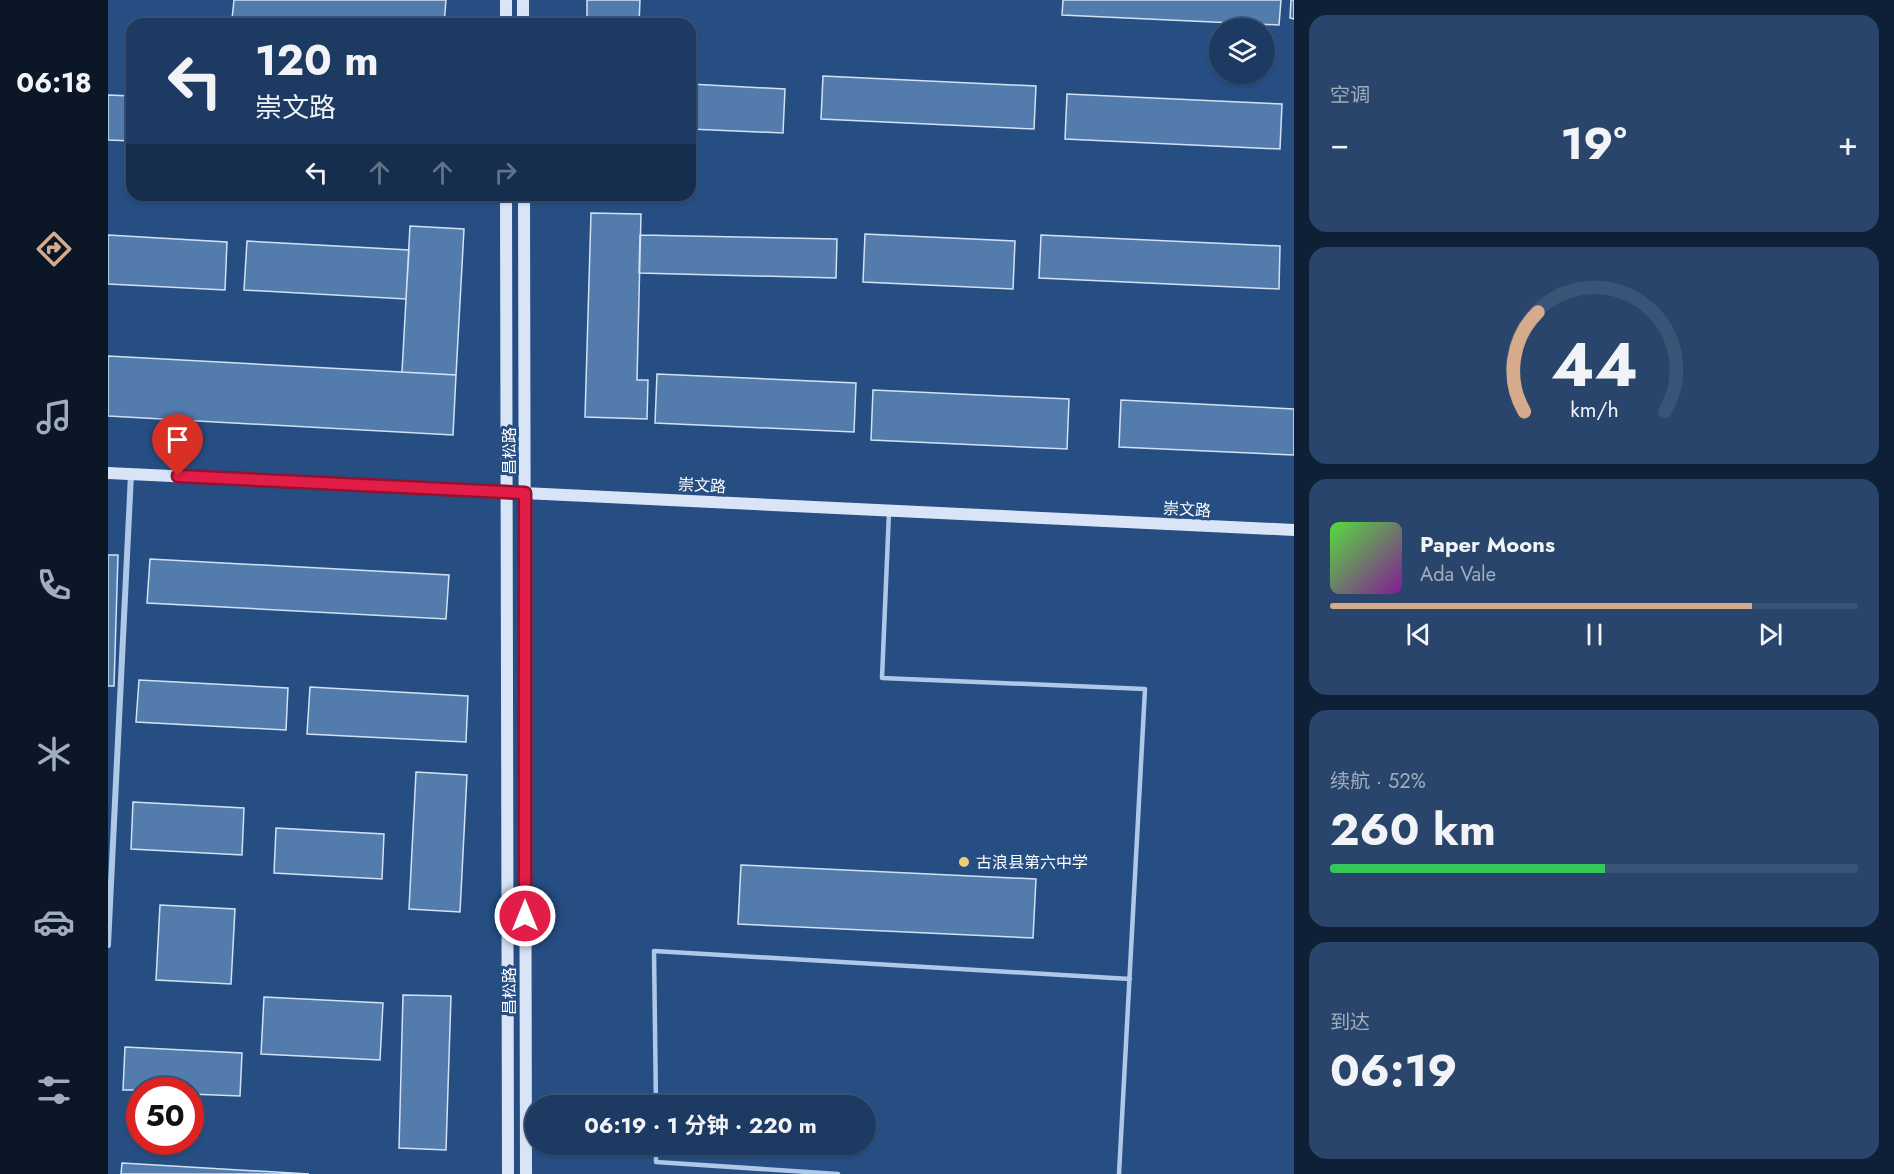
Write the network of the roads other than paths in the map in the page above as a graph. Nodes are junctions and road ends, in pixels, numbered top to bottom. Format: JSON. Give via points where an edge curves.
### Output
{"nodes":[{"id":1,"x":506,"y":0,"type":"edge"},
{"id":2,"x":523,"y":0,"type":"edge"},
{"id":3,"x":506,"y":18,"type":"edge"},
{"id":4,"x":523,"y":18,"type":"edge"},
{"id":5,"x":506,"y":201,"type":"edge"},
{"id":6,"x":524,"y":201,"type":"edge"},
{"id":7,"x":108,"y":473,"type":"edge"},
{"id":8,"x":131,"y":474,"type":"junction"},
{"id":9,"x":506,"y":492,"type":"junction"},
{"id":10,"x":525,"y":493,"type":"junction"},
{"id":11,"x":889,"y":511,"type":"junction"},
{"id":12,"x":1294,"y":530,"type":"edge"},
{"id":13,"x":108,"y":945,"type":"edge"},
{"id":14,"x":1130,"y":978,"type":"junction"},
{"id":15,"x":656,"y":1095,"type":"edge"},
{"id":16,"x":656,"y":1155,"type":"edge"},
{"id":17,"x":508,"y":1174,"type":"edge"},
{"id":18,"x":526,"y":1174,"type":"edge"},
{"id":19,"x":838,"y":1174,"type":"edge"},
{"id":20,"x":1119,"y":1174,"type":"edge"}],
"edges":[{"from":1,"to":3,"type":"main road"},
{"from":2,"to":4,"type":"main road"},
{"from":5,"to":9,"type":"main road","name":"昌松路"},
{"from":6,"to":10,"type":"main road","name":"昌松路"},
{"from":7,"to":8,"type":"main road","name":"崇文路"},
{"from":8,"to":9,"type":"main road","name":"崇文路"},
{"from":8,"to":13,"type":"street"},
{"from":9,"to":10,"type":"main road","name":"崇文路"},
{"from":9,"to":17,"type":"main road","name":"昌松路"},
{"from":10,"to":11,"type":"main road","name":"崇文路"},
{"from":10,"to":18,"type":"main road","name":"昌松路"},
{"from":11,"to":12,"type":"main road","name":"崇文路"},
{"from":11,"to":14,"type":"lane","via":[[882,678],[1145,689]]},
{"from":14,"to":15,"type":"lane","via":[[654,951]]},
{"from":14,"to":20,"type":"lane"},
{"from":16,"to":19,"type":"lane","via":[[656,1162]]}]}
